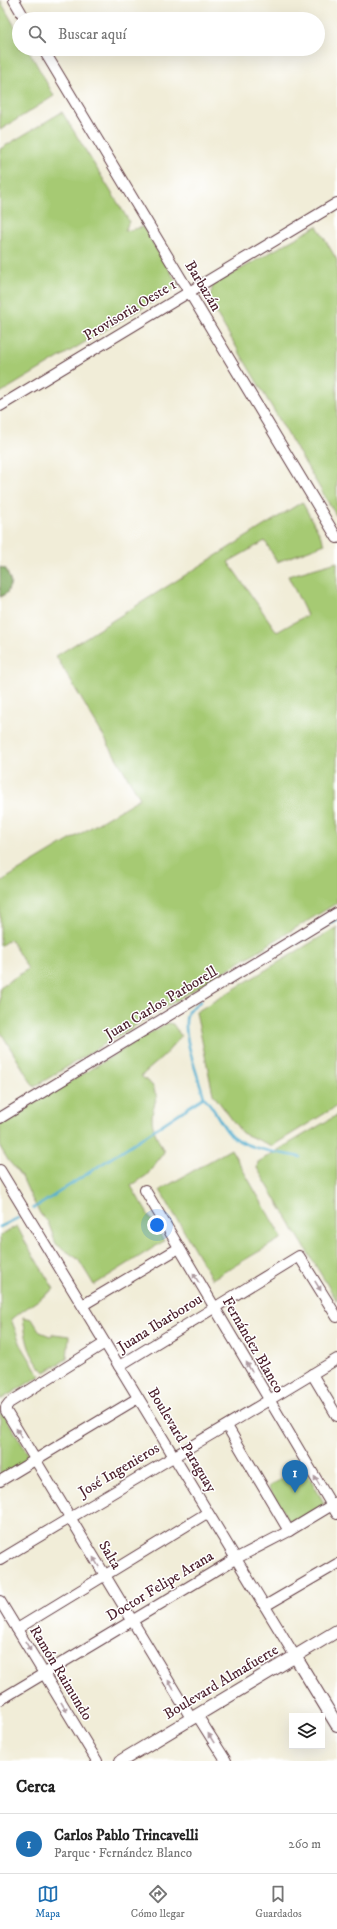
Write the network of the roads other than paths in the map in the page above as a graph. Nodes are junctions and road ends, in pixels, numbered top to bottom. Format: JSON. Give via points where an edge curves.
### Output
{"nodes":[{"id":1,"x":14,"y":0,"type":"edge"},
{"id":2,"x":21,"y":12,"type":"edge"},
{"id":3,"x":47,"y":56,"type":"edge"},
{"id":4,"x":337,"y":203,"type":"edge"},
{"id":5,"x":189,"y":292,"type":"junction"},
{"id":6,"x":0,"y":406,"type":"edge"},
{"id":7,"x":337,"y":538,"type":"edge"},
{"id":8,"x":337,"y":914,"type":"edge"},
{"id":9,"x":0,"y":1118,"type":"edge"},
{"id":10,"x":0,"y":1170,"type":"edge"},
{"id":11,"x":145,"y":1190,"type":"dead end"},
{"id":12,"x":179,"y":1248,"type":"junction"},
{"id":13,"x":83,"y":1305,"type":"junction"},
{"id":14,"x":214,"y":1307,"type":"junction"},
{"id":15,"x":337,"y":1317,"type":"edge"},
{"id":16,"x":105,"y":1343,"type":"junction"},
{"id":17,"x":337,"y":1359,"type":"edge"},
{"id":18,"x":119,"y":1366,"type":"junction"},
{"id":19,"x":312,"y":1374,"type":"junction"},
{"id":20,"x":138,"y":1398,"type":"junction"},
{"id":21,"x":269,"y":1401,"type":"junction"},
{"id":22,"x":337,"y":1416,"type":"edge"},
{"id":23,"x":226,"y":1426,"type":"junction"},
{"id":24,"x":173,"y":1455,"type":"junction"},
{"id":25,"x":35,"y":1460,"type":"junction"},
{"id":26,"x":0,"y":1481,"type":"edge"},
{"id":27,"x":334,"y":1504,"type":"edge"},
{"id":28,"x":207,"y":1513,"type":"junction"},
{"id":29,"x":337,"y":1514,"type":"edge"},
{"id":30,"x":70,"y":1518,"type":"junction"},
{"id":31,"x":289,"y":1531,"type":"junction"},
{"id":32,"x":235,"y":1559,"type":"junction"},
{"id":33,"x":0,"y":1560,"type":"edge"},
{"id":34,"x":337,"y":1564,"type":"edge"},
{"id":35,"x":104,"y":1575,"type":"junction"},
{"id":36,"x":0,"y":1601,"type":"edge"},
{"id":37,"x":265,"y":1606,"type":"junction"},
{"id":38,"x":132,"y":1620,"type":"junction"},
{"id":39,"x":17,"y":1629,"type":"junction"},
{"id":40,"x":337,"y":1631,"type":"edge"},
{"id":41,"x":295,"y":1656,"type":"junction"},
{"id":42,"x":44,"y":1673,"type":"junction"},
{"id":43,"x":0,"y":1700,"type":"edge"},
{"id":44,"x":194,"y":1716,"type":"junction"},
{"id":45,"x":337,"y":1726,"type":"edge"},
{"id":46,"x":97,"y":1761,"type":"edge"},
{"id":47,"x":120,"y":1761,"type":"edge"},
{"id":48,"x":226,"y":1761,"type":"edge"}],
"edges":[{"from":1,"to":2,"type":"street"},
{"from":3,"to":5,"type":"street","name":"Barbazán"},
{"from":4,"to":5,"type":"street","name":"Provisoria Oeste 1"},
{"from":5,"to":6,"type":"street","name":"Provisoria Oeste 1"},
{"from":5,"to":7,"type":"street","name":"Barbazán"},
{"from":8,"to":9,"type":"street","name":"Juan Carlos Parborell"},
{"from":10,"to":13,"type":"street","name":"Boulevard Paraguay"},
{"from":11,"to":12,"type":"street","name":"Fernández Blanco"},
{"from":12,"to":13,"type":"street"},
{"from":14,"to":12,"type":"street","name":"Fernández Blanco","one_way":true},
{"from":13,"to":16,"type":"street","name":"Boulevard Paraguay"},
{"from":14,"to":15,"type":"street","name":"Juana Ibarborou","one_way":true,"via":[[299,1256]]},
{"from":14,"to":18,"type":"street","name":"Juana Ibarborou"},
{"from":21,"to":14,"type":"street","name":"Fernández Blanco","one_way":true},
{"from":16,"to":18,"type":"street","name":"Boulevard Paraguay"},
{"from":25,"to":16,"type":"street","name":"Salta","one_way":true,"via":[[6,1407],[9,1402]]},
{"from":17,"to":19,"type":"street","name":"José Ingenieros"},
{"from":18,"to":20,"type":"street","name":"Boulevard Paraguay"},
{"from":19,"to":21,"type":"street","name":"José Ingenieros"},
{"from":19,"to":22,"type":"street"},
{"from":20,"to":24,"type":"street","name":"Boulevard Paraguay"},
{"from":20,"to":25,"type":"street"},
{"from":21,"to":23,"type":"street","name":"José Ingenieros"},
{"from":27,"to":21,"type":"street","name":"Fernández Blanco","one_way":true},
{"from":23,"to":24,"type":"street","name":"José Ingenieros"},
{"from":23,"to":31,"type":"street"},
{"from":24,"to":28,"type":"street","name":"Boulevard Paraguay"},
{"from":24,"to":30,"type":"street","name":"José Ingenieros"},
{"from":25,"to":26,"type":"street"},
{"from":25,"to":30,"type":"street","name":"Salta"},
{"from":27,"to":29,"type":"street","name":"Fernández Blanco"},
{"from":27,"to":31,"type":"street","name":"Doctor Felipe Arana"},
{"from":28,"to":32,"type":"street","name":"Boulevard Paraguay"},
{"from":28,"to":35,"type":"street"},
{"from":30,"to":33,"type":"street","name":"José Ingenieros"},
{"from":35,"to":30,"type":"street","name":"Salta","one_way":true},
{"from":31,"to":32,"type":"street","name":"Doctor Felipe Arana"},
{"from":32,"to":37,"type":"street","name":"Boulevard Paraguay"},
{"from":32,"to":38,"type":"street","name":"Doctor Felipe Arana"},
{"from":34,"to":37,"type":"street"},
{"from":35,"to":38,"type":"street","name":"Salta"},
{"from":35,"to":39,"type":"street"},
{"from":36,"to":39,"type":"street","name":"Ramón Raimundo"},
{"from":37,"to":41,"type":"street","name":"Boulevard Paraguay"},
{"from":38,"to":42,"type":"street","name":"Doctor Felipe Arana"},
{"from":44,"to":38,"type":"street","name":"Salta","one_way":true},
{"from":39,"to":42,"type":"street","name":"Ramón Raimundo","one_way":true},
{"from":40,"to":41,"type":"main road","name":"Boulevard Almafuerte"},
{"from":41,"to":44,"type":"main road","name":"Boulevard Almafuerte"},
{"from":41,"to":45,"type":"main road","name":"Boulevard Paraguay"},
{"from":42,"to":43,"type":"street","name":"Doctor Felipe Arana"},
{"from":42,"to":46,"type":"street","name":"Ramón Raimundo","one_way":true},
{"from":44,"to":47,"type":"main road","name":"Boulevard Almafuerte"},
{"from":48,"to":44,"type":"street","name":"Salta","one_way":true}]}
